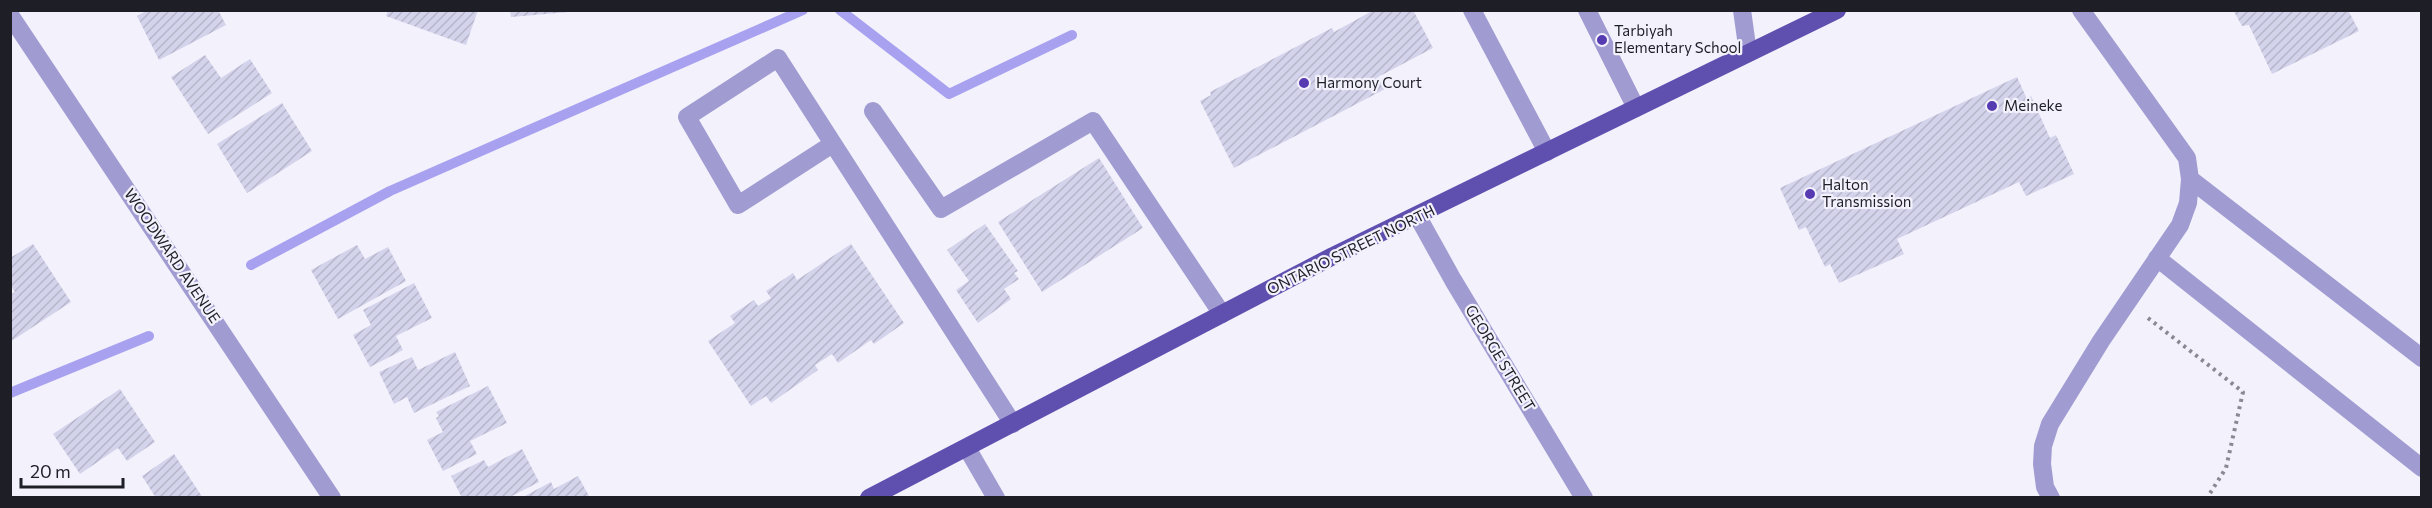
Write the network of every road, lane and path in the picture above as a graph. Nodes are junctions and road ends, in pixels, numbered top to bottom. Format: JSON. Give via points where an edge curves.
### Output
{"nodes":[{"id":1,"x":1472,"y":10,"type":"edge"},
{"id":2,"x":1587,"y":10,"type":"edge"},
{"id":3,"x":1742,"y":10,"type":"edge"},
{"id":4,"x":1837,"y":10,"type":"edge"},
{"id":5,"x":2081,"y":10,"type":"edge"},
{"id":6,"x":10,"y":15,"type":"edge"},
{"id":7,"x":1748,"y":53,"type":"junction"},
{"id":8,"x":1636,"y":108,"type":"junction"},
{"id":9,"x":873,"y":111,"type":"dead end"},
{"id":10,"x":831,"y":145,"type":"junction"},
{"id":11,"x":1547,"y":152,"type":"junction"},
{"id":12,"x":2190,"y":179,"type":"junction"},
{"id":13,"x":1418,"y":217,"type":"junction"},
{"id":14,"x":2157,"y":258,"type":"junction"},
{"id":15,"x":2128,"y":302,"type":"junction"},
{"id":16,"x":1222,"y":314,"type":"junction"},
{"id":17,"x":2421,"y":358,"type":"edge"},
{"id":18,"x":1013,"y":424,"type":"junction"},
{"id":19,"x":967,"y":448,"type":"junction"},
{"id":20,"x":2421,"y":468,"type":"edge"},
{"id":21,"x":332,"y":498,"type":"edge"},
{"id":22,"x":869,"y":498,"type":"edge"},
{"id":23,"x":996,"y":498,"type":"edge"},
{"id":24,"x":1584,"y":498,"type":"edge"},
{"id":25,"x":2051,"y":498,"type":"edge"},
{"id":26,"x":2207,"y":498,"type":"edge"}],
"edges":[{"from":1,"to":11,"type":"street"},
{"from":2,"to":8,"type":"street"},
{"from":3,"to":7,"type":"street"},
{"from":4,"to":7,"type":"main road","name":"ONTARIO STREET NORTH"},
{"from":5,"to":12,"type":"street","via":[[2187,158]]},
{"from":6,"to":21,"type":"street","name":"WOODWARD AVENUE"},
{"from":7,"to":8,"type":"main road","name":"ONTARIO STREET NORTH"},
{"from":8,"to":11,"type":"main road","name":"ONTARIO STREET NORTH"},
{"from":9,"to":16,"type":"street","via":[[941,209],[1092,121]]},
{"from":10,"to":10,"type":"street","via":[[778,58],[687,117],[738,205]]},
{"from":10,"to":18,"type":"street"},
{"from":11,"to":13,"type":"main road","name":"ONTARIO STREET NORTH"},
{"from":12,"to":14,"type":"street","via":[[2188,203],[2180,225]]},
{"from":12,"to":17,"type":"street"},
{"from":13,"to":16,"type":"main road","name":"ONTARIO STREET NORTH"},
{"from":13,"to":24,"type":"street","name":"GEORGE STREET"},
{"from":14,"to":15,"type":"street"},
{"from":14,"to":20,"type":"street"},
{"from":15,"to":25,"type":"street","via":[[2050,424],[2042,465]]},
{"from":15,"to":26,"type":"path","via":[[2243,392],[2226,468]]},
{"from":16,"to":18,"type":"main road","name":"ONTARIO STREET NORTH"},
{"from":18,"to":19,"type":"main road","name":"ONTARIO STREET NORTH"},
{"from":19,"to":22,"type":"main road","name":"ONTARIO STREET NORTH"},
{"from":19,"to":23,"type":"street"}]}
